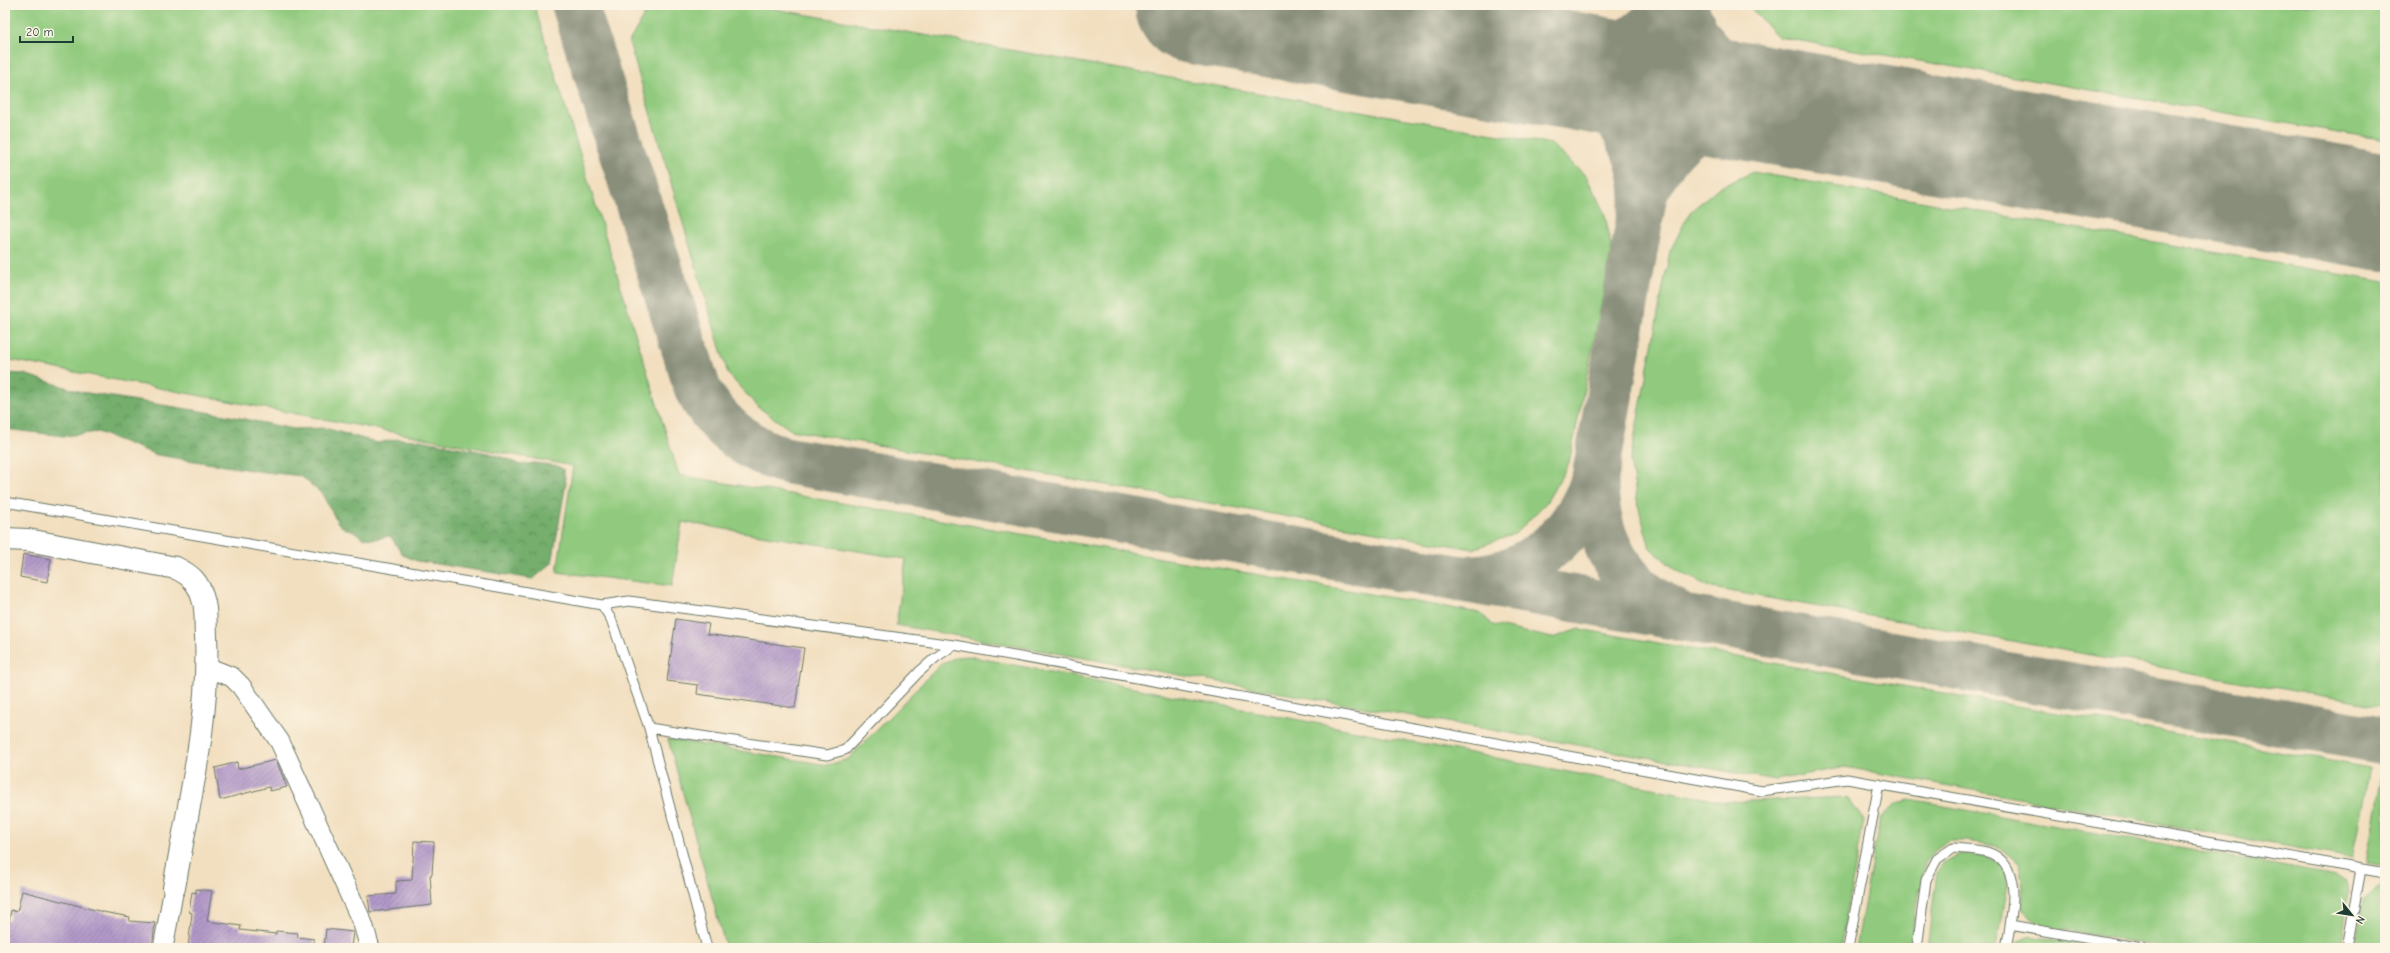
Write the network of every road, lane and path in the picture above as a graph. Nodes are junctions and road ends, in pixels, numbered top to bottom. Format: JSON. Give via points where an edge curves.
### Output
{"nodes":[{"id":1,"x":5,"y":502,"type":"edge"},
{"id":2,"x":5,"y":539,"type":"edge"},
{"id":3,"x":602,"y":605,"type":"junction"},
{"id":4,"x":954,"y":645,"type":"junction"},
{"id":5,"x":207,"y":667,"type":"junction"},
{"id":6,"x":649,"y":728,"type":"junction"},
{"id":7,"x":1879,"y":784,"type":"junction"},
{"id":8,"x":2361,"y":869,"type":"junction"},
{"id":9,"x":2385,"y":873,"type":"edge"},
{"id":10,"x":174,"y":888,"type":"joint"},
{"id":11,"x":2010,"y":925,"type":"junction"},
{"id":12,"x":163,"y":948,"type":"edge"},
{"id":13,"x":370,"y":948,"type":"edge"},
{"id":14,"x":707,"y":948,"type":"edge"},
{"id":15,"x":1848,"y":948,"type":"edge"},
{"id":16,"x":1916,"y":948,"type":"edge"},
{"id":17,"x":2006,"y":948,"type":"edge"},
{"id":18,"x":2142,"y":948,"type":"edge"},
{"id":19,"x":2347,"y":948,"type":"edge"}],
"edges":[{"from":1,"to":3,"type":"lane"},
{"from":2,"to":5,"type":"street","via":[[28,540],[176,568],[186,573],[195,580],[204,600]]},
{"from":3,"to":4,"type":"lane","via":[[628,601]]},
{"from":3,"to":6,"type":"lane","via":[[611,619]]},
{"from":4,"to":6,"type":"lane","via":[[919,672],[845,750],[827,755]]},
{"from":4,"to":7,"type":"lane","via":[[1762,791],[1847,779]]},
{"from":5,"to":10,"type":"street","via":[[197,752]]},
{"from":5,"to":13,"type":"street","via":[[232,677],[241,686],[280,742],[363,924]]},
{"from":6,"to":14,"type":"lane"},
{"from":7,"to":8,"type":"lane"},
{"from":7,"to":15,"type":"lane"},
{"from":8,"to":9,"type":"lane"},
{"from":8,"to":19,"type":"lane"},
{"from":10,"to":12,"type":"street"},
{"from":11,"to":16,"type":"lane","via":[[2014,881],[2005,863],[1988,852],[1954,848],[1937,859],[1926,880]]},
{"from":11,"to":17,"type":"lane"},
{"from":11,"to":18,"type":"lane"}]}
